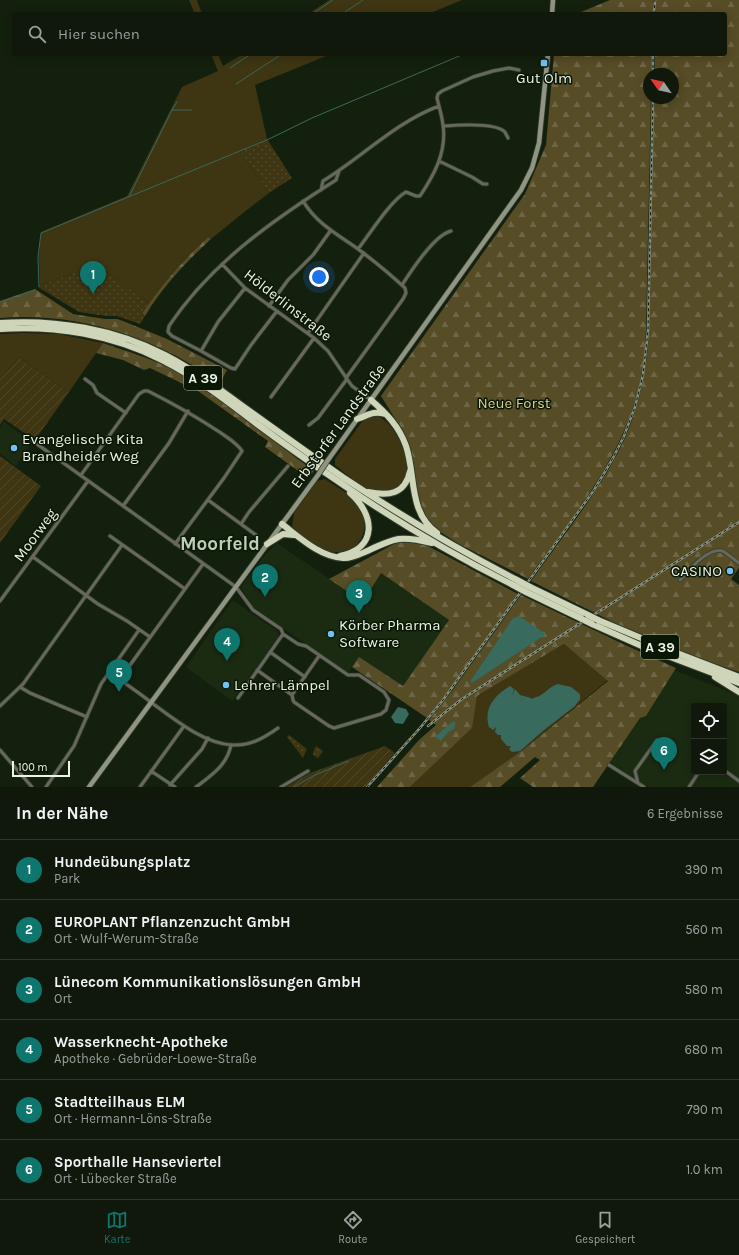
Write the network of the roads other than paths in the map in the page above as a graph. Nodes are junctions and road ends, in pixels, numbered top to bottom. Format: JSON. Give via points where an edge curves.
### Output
{"nodes":[{"id":1,"x":553,"y":0,"type":"edge"},
{"id":2,"x":552,"y":12,"type":"edge"},
{"id":3,"x":548,"y":56,"type":"edge"},
{"id":4,"x":519,"y":70,"type":"dead end"},
{"id":5,"x":439,"y":106,"type":"junction"},
{"id":6,"x":444,"y":126,"type":"junction"},
{"id":7,"x":508,"y":138,"type":"dead end"},
{"id":8,"x":440,"y":161,"type":"junction"},
{"id":9,"x":338,"y":171,"type":"junction"},
{"id":10,"x":487,"y":184,"type":"dead end"},
{"id":11,"x":321,"y":190,"type":"junction"},
{"id":12,"x":303,"y":201,"type":"junction"},
{"id":13,"x":330,"y":230,"type":"junction"},
{"id":14,"x":451,"y":231,"type":"dead end"},
{"id":15,"x":358,"y":249,"type":"junction"},
{"id":16,"x":364,"y":253,"type":"junction"},
{"id":17,"x":222,"y":264,"type":"junction"},
{"id":18,"x":402,"y":285,"type":"junction"},
{"id":19,"x":245,"y":288,"type":"junction"},
{"id":20,"x":269,"y":306,"type":"junction"},
{"id":21,"x":277,"y":311,"type":"junction"},
{"id":22,"x":0,"y":323,"type":"edge"},
{"id":23,"x":0,"y":329,"type":"edge"},
{"id":24,"x":308,"y":332,"type":"junction"},
{"id":25,"x":314,"y":338,"type":"junction"},
{"id":26,"x":201,"y":351,"type":"junction"},
{"id":27,"x":85,"y":379,"type":"dead end"},
{"id":28,"x":347,"y":379,"type":"junction"},
{"id":29,"x":271,"y":396,"type":"dead end"},
{"id":30,"x":371,"y":400,"type":"junction"},
{"id":31,"x":188,"y":411,"type":"junction"},
{"id":32,"x":126,"y":413,"type":"junction"},
{"id":33,"x":388,"y":416,"type":"junction"},
{"id":34,"x":357,"y":419,"type":"junction"},
{"id":35,"x":309,"y":425,"type":"dead end"},
{"id":36,"x":30,"y":439,"type":"dead end"},
{"id":37,"x":288,"y":466,"type":"dead end"},
{"id":38,"x":411,"y":466,"type":"junction"},
{"id":39,"x":81,"y":475,"type":"junction"},
{"id":40,"x":88,"y":481,"type":"junction"},
{"id":41,"x":341,"y":483,"type":"junction"},
{"id":42,"x":365,"y":492,"type":"junction"},
{"id":43,"x":208,"y":500,"type":"junction"},
{"id":44,"x":123,"y":506,"type":"junction"},
{"id":45,"x":241,"y":524,"type":"junction"},
{"id":46,"x":282,"y":524,"type":"junction"},
{"id":47,"x":256,"y":535,"type":"dead end"},
{"id":48,"x":110,"y":536,"type":"dead end"},
{"id":49,"x":298,"y":536,"type":"junction"},
{"id":50,"x":176,"y":544,"type":"junction"},
{"id":51,"x":267,"y":544,"type":"junction"},
{"id":52,"x":437,"y":544,"type":"junction"},
{"id":53,"x":122,"y":545,"type":"junction"},
{"id":54,"x":457,"y":548,"type":"junction"},
{"id":55,"x":33,"y":557,"type":"junction"},
{"id":56,"x":336,"y":557,"type":"junction"},
{"id":57,"x":739,"y":562,"type":"edge"},
{"id":58,"x":203,"y":564,"type":"junction"},
{"id":59,"x":680,"y":580,"type":"dead end"},
{"id":60,"x":515,"y":583,"type":"junction"},
{"id":61,"x":236,"y":587,"type":"junction"},
{"id":62,"x":185,"y":589,"type":"junction"},
{"id":63,"x":528,"y":589,"type":"junction"},
{"id":64,"x":86,"y":595,"type":"junction"},
{"id":65,"x":0,"y":601,"type":"edge"},
{"id":66,"x":595,"y":622,"type":"junction"},
{"id":67,"x":139,"y":630,"type":"junction"},
{"id":68,"x":283,"y":634,"type":"junction"},
{"id":69,"x":150,"y":637,"type":"junction"},
{"id":70,"x":270,"y":652,"type":"junction"},
{"id":71,"x":320,"y":656,"type":"junction"},
{"id":72,"x":257,"y":670,"type":"junction"},
{"id":73,"x":703,"y":670,"type":"junction"},
{"id":74,"x":109,"y":672,"type":"junction"},
{"id":75,"x":305,"y":677,"type":"junction"},
{"id":76,"x":739,"y":677,"type":"edge"},
{"id":77,"x":120,"y":680,"type":"junction"},
{"id":78,"x":739,"y":683,"type":"edge"},
{"id":79,"x":20,"y":687,"type":"junction"},
{"id":80,"x":739,"y":692,"type":"edge"},
{"id":81,"x":292,"y":695,"type":"junction"},
{"id":82,"x":238,"y":698,"type":"dead end"},
{"id":83,"x":151,"y":702,"type":"junction"},
{"id":84,"x":0,"y":706,"type":"edge"},
{"id":85,"x":87,"y":717,"type":"junction"},
{"id":86,"x":184,"y":726,"type":"junction"},
{"id":87,"x":278,"y":728,"type":"dead end"},
{"id":88,"x":208,"y":738,"type":"junction"},
{"id":89,"x":657,"y":740,"type":"dead end"},
{"id":90,"x":231,"y":745,"type":"junction"},
{"id":91,"x":0,"y":750,"type":"edge"},
{"id":92,"x":609,"y":765,"type":"dead end"},
{"id":93,"x":308,"y":770,"type":"dead end"},
{"id":94,"x":151,"y":771,"type":"junction"},
{"id":95,"x":727,"y":772,"type":"edge"},
{"id":96,"x":697,"y":775,"type":"edge"},
{"id":97,"x":739,"y":781,"type":"edge"},
{"id":98,"x":638,"y":783,"type":"junction"},
{"id":99,"x":170,"y":785,"type":"junction"},
{"id":100,"x":32,"y":787,"type":"edge"},
{"id":101,"x":46,"y":787,"type":"edge"},
{"id":102,"x":88,"y":787,"type":"edge"},
{"id":103,"x":140,"y":787,"type":"edge"},
{"id":104,"x":175,"y":787,"type":"edge"},
{"id":105,"x":196,"y":787,"type":"edge"},
{"id":106,"x":281,"y":787,"type":"edge"},
{"id":107,"x":644,"y":787,"type":"edge"},
{"id":108,"x":688,"y":787,"type":"edge"}],
"edges":[{"from":1,"to":2,"type":"street"},
{"from":3,"to":30,"type":"street","name":"Erbstorfer Landstraße","via":[[539,143],[526,180],[513,203]]},
{"from":4,"to":5,"type":"street","via":[[509,68],[493,71],[442,90],[438,94]]},
{"from":5,"to":6,"type":"street"},
{"from":5,"to":9,"type":"street","via":[[396,129]]},
{"from":6,"to":7,"type":"street","via":[[468,124],[493,127],[505,132]]},
{"from":6,"to":8,"type":"street"},
{"from":8,"to":10,"type":"street"},
{"from":8,"to":15,"type":"street","via":[[420,196],[406,192],[401,195]]},
{"from":9,"to":11,"type":"street","via":[[336,180]]},
{"from":9,"to":11,"type":"street","via":[[323,181]]},
{"from":11,"to":12,"type":"street"},
{"from":12,"to":13,"type":"street","via":[[314,216]]},
{"from":12,"to":17,"type":"street","via":[[264,228]]},
{"from":13,"to":15,"type":"street"},
{"from":13,"to":20,"type":"street","via":[[313,255],[288,280]]},
{"from":14,"to":18,"type":"street","via":[[437,239]]},
{"from":15,"to":16,"type":"street"},
{"from":16,"to":18,"type":"street"},
{"from":16,"to":24,"type":"street"},
{"from":17,"to":19,"type":"street","name":"Hölderlinstraße"},
{"from":17,"to":26,"type":"street","via":[[192,294],[169,326],[168,332],[172,336]]},
{"from":18,"to":28,"type":"street","via":[[406,293],[403,299]]},
{"from":19,"to":20,"type":"street","name":"Hölderlinstraße"},
{"from":19,"to":26,"type":"street","via":[[218,322]]},
{"from":20,"to":21,"type":"street","name":"Hölderlinstraße"},
{"from":21,"to":24,"type":"street","name":"Hölderlinstraße"},
{"from":21,"to":26,"type":"street","via":[[235,369]]},
{"from":22,"to":42,"type":"highway","number":"A 39","via":[[38,322],[82,328],[134,342],[164,355],[210,383]]},
{"from":23,"to":41,"type":"highway","number":"A 39","via":[[38,328],[71,332],[117,342],[146,353],[207,387]]},
{"from":24,"to":25,"type":"street","name":"Hölderlinstraße"},
{"from":25,"to":28,"type":"street","name":"Hölderlinstraße","via":[[328,352]]},
{"from":25,"to":29,"type":"street"},
{"from":27,"to":32,"type":"street","via":[[93,385],[97,393]]},
{"from":28,"to":30,"type":"street","name":"Hölderlinstraße"},
{"from":28,"to":35,"type":"street","via":[[318,418]]},
{"from":30,"to":33,"type":"highway"},
{"from":30,"to":34,"type":"street","name":"Erbstorfer Landstraße"},
{"from":31,"to":32,"type":"street","via":[[148,391],[142,391]]},
{"from":31,"to":43,"type":"street","via":[[240,447],[242,451]]},
{"from":31,"to":44,"type":"street","via":[[169,444]]},
{"from":32,"to":39,"type":"street"},
{"from":33,"to":34,"type":"highway","via":[[373,412]]},
{"from":33,"to":38,"type":"highway","via":[[399,430]]},
{"from":34,"to":46,"type":"street","name":"Erbstorfer Landstraße","bridge":true},
{"from":36,"to":39,"type":"street"},
{"from":37,"to":45,"type":"street"},
{"from":38,"to":42,"type":"highway","via":[[404,486],[398,491],[390,494]]},
{"from":38,"to":54,"type":"highway","via":[[416,503],[423,518],[434,532]]},
{"from":39,"to":40,"type":"street"},
{"from":40,"to":44,"type":"street"},
{"from":40,"to":55,"type":"street","name":"Moorweg"},
{"from":41,"to":52,"type":"highway","number":"A 39"},
{"from":41,"to":56,"type":"highway","via":[[363,506],[369,528],[364,542],[358,548]]},
{"from":42,"to":54,"type":"highway","number":"A 39"},
{"from":43,"to":45,"type":"street"},
{"from":43,"to":50,"type":"street"},
{"from":44,"to":50,"type":"street"},
{"from":45,"to":47,"type":"street"},
{"from":46,"to":49,"type":"highway"},
{"from":46,"to":51,"type":"street","name":"Erbstorfer Landstraße"},
{"from":48,"to":53,"type":"street"},
{"from":49,"to":51,"type":"highway","via":[[284,534]]},
{"from":49,"to":56,"type":"highway","via":[[323,553]]},
{"from":50,"to":58,"type":"street"},
{"from":51,"to":61,"type":"street","name":"Erbstorfer Landstraße"},
{"from":52,"to":56,"type":"highway","via":[[415,538],[397,538],[350,557]]},
{"from":52,"to":60,"type":"highway","number":"A 39"},
{"from":53,"to":62,"type":"street"},
{"from":53,"to":64,"type":"street"},
{"from":54,"to":60,"type":"highway","number":"A 39"},
{"from":55,"to":64,"type":"street"},
{"from":55,"to":65,"type":"street","name":"Moorweg"},
{"from":57,"to":59,"type":"street","via":[[723,551],[713,551],[690,568]]},
{"from":58,"to":61,"type":"street"},
{"from":58,"to":62,"type":"street"},
{"from":60,"to":63,"type":"highway","number":"A 39","bridge":true},
{"from":61,"to":68,"type":"street","via":[[253,610],[281,629]]},
{"from":61,"to":83,"type":"street","name":"Erbstorfer Landstraße"},
{"from":62,"to":69,"type":"street"},
{"from":63,"to":66,"type":"highway","number":"A 39","bridge":true,"via":[[582,619]]},
{"from":63,"to":66,"type":"highway","number":"A 39","bridge":true,"via":[[588,615]]},
{"from":64,"to":67,"type":"street"},
{"from":64,"to":79,"type":"street"},
{"from":66,"to":73,"type":"highway","number":"A 39","via":[[644,647]]},
{"from":66,"to":76,"type":"highway","number":"A 39"},
{"from":67,"to":69,"type":"street"},
{"from":67,"to":74,"type":"street"},
{"from":68,"to":70,"type":"street"},
{"from":68,"to":71,"type":"street"},
{"from":69,"to":77,"type":"street"},
{"from":70,"to":72,"type":"street"},
{"from":70,"to":75,"type":"street"},
{"from":71,"to":75,"type":"street"},
{"from":71,"to":81,"type":"street","via":[[348,675],[359,675],[384,692],[388,697],[386,710],[381,714],[334,728],[294,702]]},
{"from":72,"to":81,"type":"street"},
{"from":72,"to":82,"type":"street"},
{"from":73,"to":78,"type":"highway","number":"A 39"},
{"from":73,"to":80,"type":"highway"},
{"from":74,"to":77,"type":"street"},
{"from":74,"to":85,"type":"street"},
{"from":75,"to":81,"type":"street"},
{"from":77,"to":83,"type":"street"},
{"from":79,"to":84,"type":"street"},
{"from":79,"to":85,"type":"street"},
{"from":83,"to":86,"type":"street"},
{"from":83,"to":102,"type":"street","name":"Erbstorfer Landstraße"},
{"from":85,"to":101,"type":"street","via":[[74,746]]},
{"from":86,"to":88,"type":"street"},
{"from":86,"to":94,"type":"street"},
{"from":87,"to":90,"type":"street","via":[[247,744]]},
{"from":88,"to":90,"type":"street"},
{"from":88,"to":99,"type":"street","via":[[202,749]]},
{"from":89,"to":98,"type":"street","via":[[635,771]]},
{"from":90,"to":105,"type":"street","via":[[219,769]]},
{"from":91,"to":100,"type":"street"},
{"from":92,"to":98,"type":"street"},
{"from":93,"to":106,"type":"street"},
{"from":94,"to":99,"type":"street"},
{"from":94,"to":103,"type":"street"},
{"from":95,"to":97,"type":"street"},
{"from":96,"to":108,"type":"street"},
{"from":98,"to":107,"type":"street"},
{"from":99,"to":104,"type":"street"}]}
